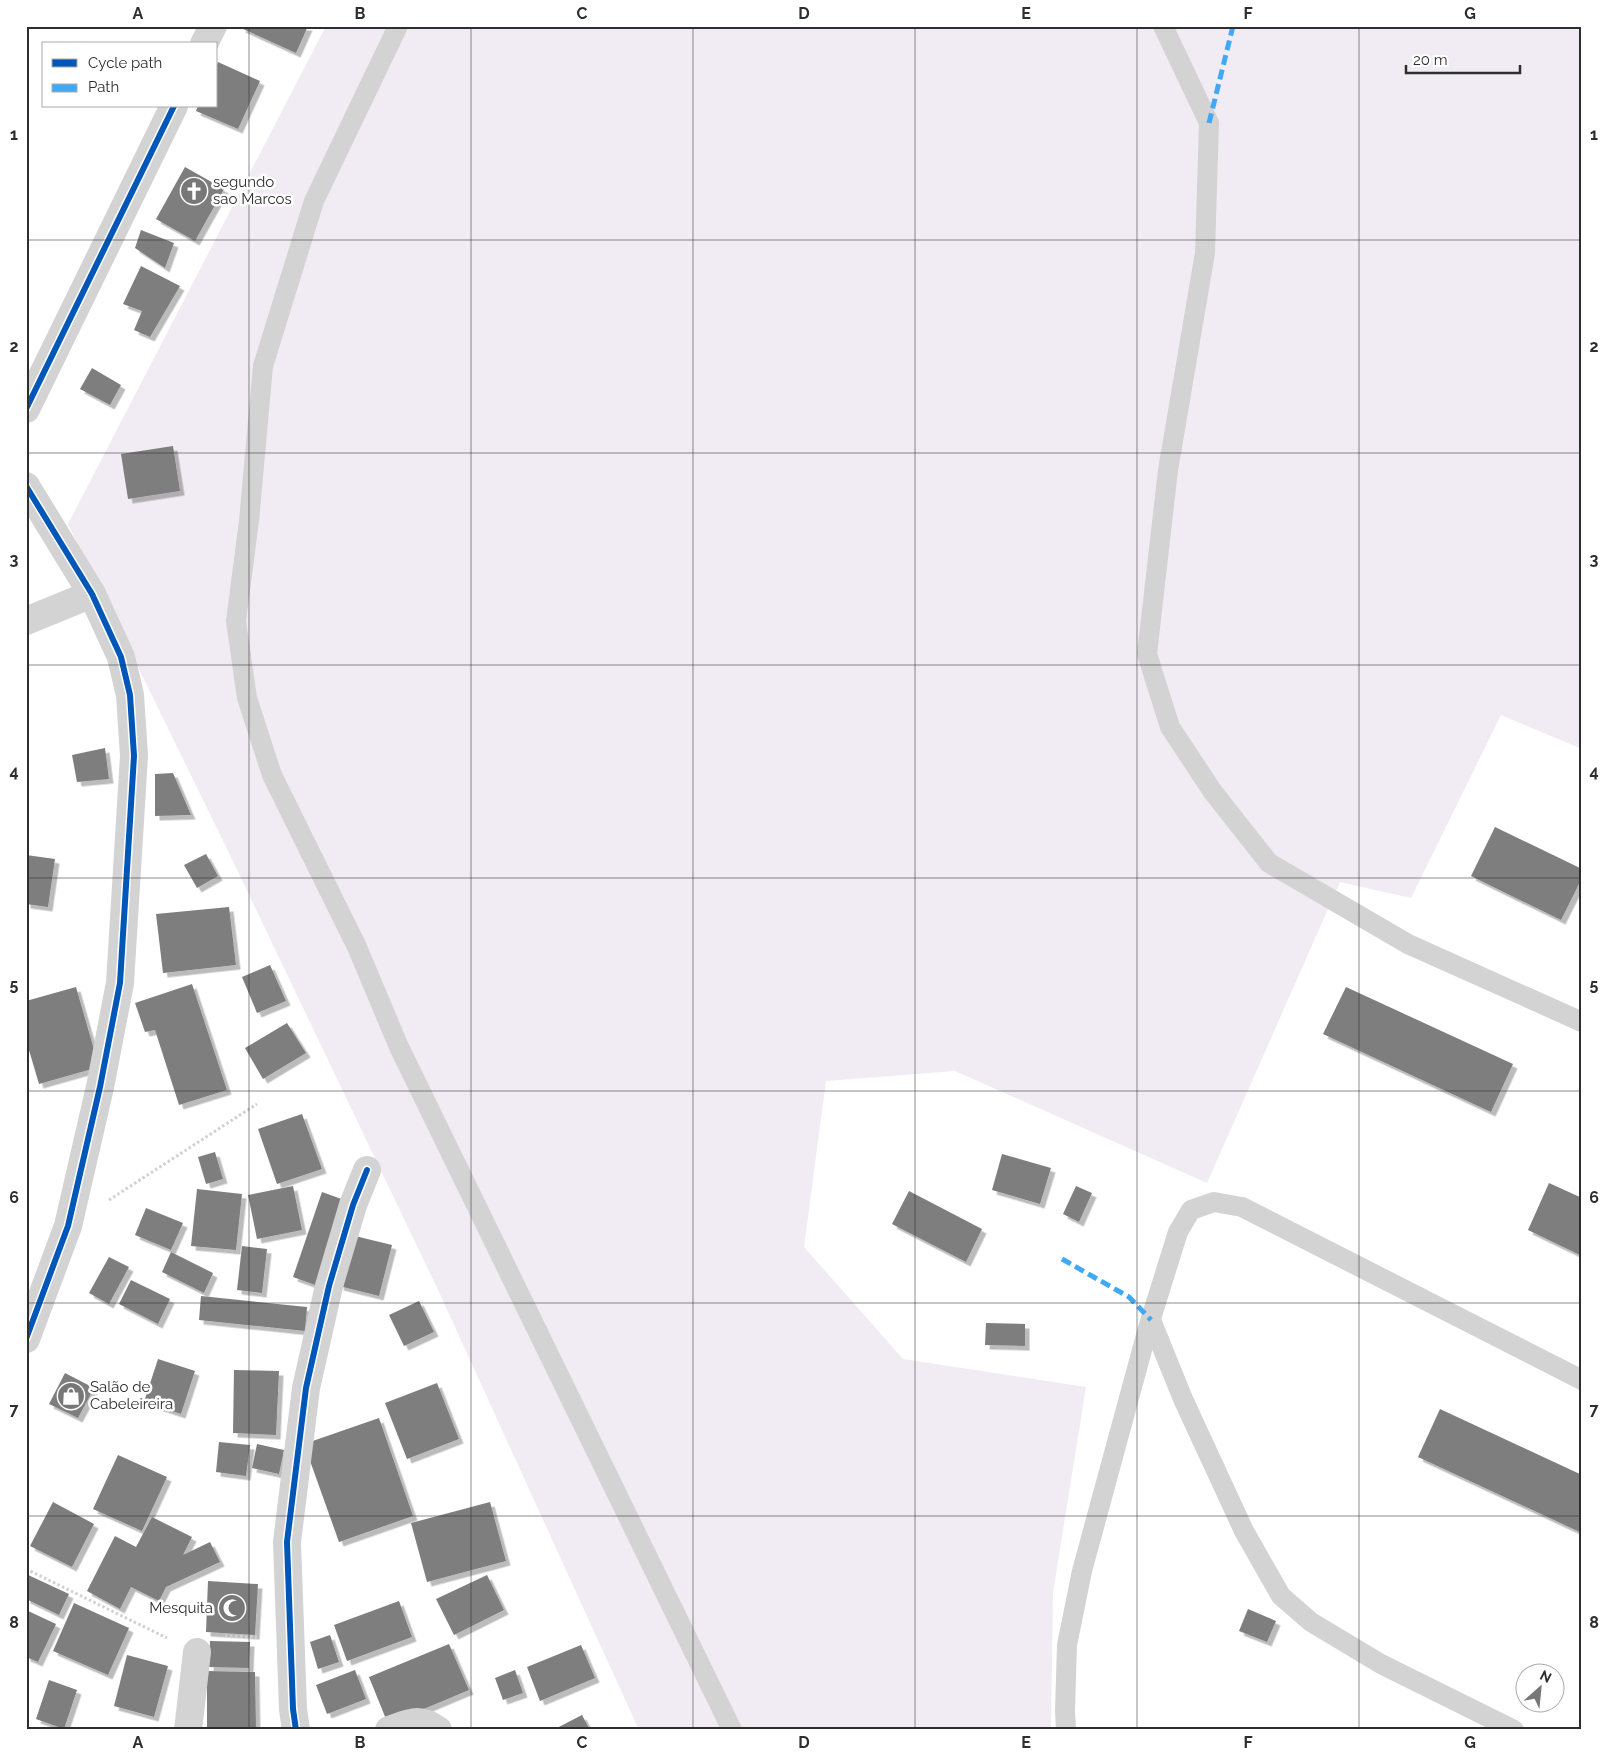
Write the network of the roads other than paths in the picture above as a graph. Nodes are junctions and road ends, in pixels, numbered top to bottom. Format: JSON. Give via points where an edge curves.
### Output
{"nodes":[{"id":1,"x":213,"y":26,"type":"edge"},
{"id":2,"x":398,"y":26,"type":"edge"},
{"id":3,"x":1163,"y":26,"type":"edge"},
{"id":4,"x":205,"y":42,"type":"edge"},
{"id":5,"x":173,"y":108,"type":"edge"},
{"id":6,"x":26,"y":409,"type":"edge"},
{"id":7,"x":26,"y":486,"type":"edge"},
{"id":8,"x":92,"y":594,"type":"junction"},
{"id":9,"x":26,"y":621,"type":"edge"},
{"id":10,"x":1582,"y":1022,"type":"edge"},
{"id":11,"x":367,"y":1170,"type":"dead end"},
{"id":12,"x":1151,"y":1320,"type":"junction"},
{"id":13,"x":26,"y":1339,"type":"edge"},
{"id":14,"x":1582,"y":1380,"type":"edge"},
{"id":15,"x":197,"y":1652,"type":"road end"},
{"id":16,"x":188,"y":1730,"type":"edge"},
{"id":17,"x":296,"y":1730,"type":"edge"},
{"id":18,"x":389,"y":1730,"type":"edge"},
{"id":19,"x":438,"y":1730,"type":"edge"},
{"id":20,"x":732,"y":1730,"type":"edge"},
{"id":21,"x":1066,"y":1730,"type":"edge"},
{"id":22,"x":1514,"y":1730,"type":"edge"}],
"edges":[{"from":1,"to":4,"type":"street"},
{"from":2,"to":20,"type":"lane","via":[[314,201],[263,366],[236,621],[247,698],[272,776],[357,947],[399,1047]]},
{"from":3,"to":10,"type":"lane","via":[[1209,123],[1205,253],[1168,470],[1147,654],[1170,727],[1213,792],[1269,863],[1408,944]]},
{"from":5,"to":6,"type":"street"},
{"from":7,"to":8,"type":"street"},
{"from":8,"to":9,"type":"street"},
{"from":8,"to":13,"type":"street","via":[[121,657],[130,695],[134,756],[120,983],[68,1226]]},
{"from":11,"to":17,"type":"street","via":[[352,1206],[329,1286],[306,1388],[287,1542]]},
{"from":12,"to":14,"type":"lane","via":[[1178,1232],[1191,1210],[1214,1202],[1242,1207]]},
{"from":12,"to":21,"type":"lane","via":[[1082,1571],[1067,1645]]},
{"from":12,"to":22,"type":"lane","via":[[1183,1399],[1244,1531],[1281,1596],[1312,1622],[1381,1664]]},
{"from":15,"to":16,"type":"street"},
{"from":18,"to":19,"type":"street","via":[[414,1722],[428,1723]]}]}
